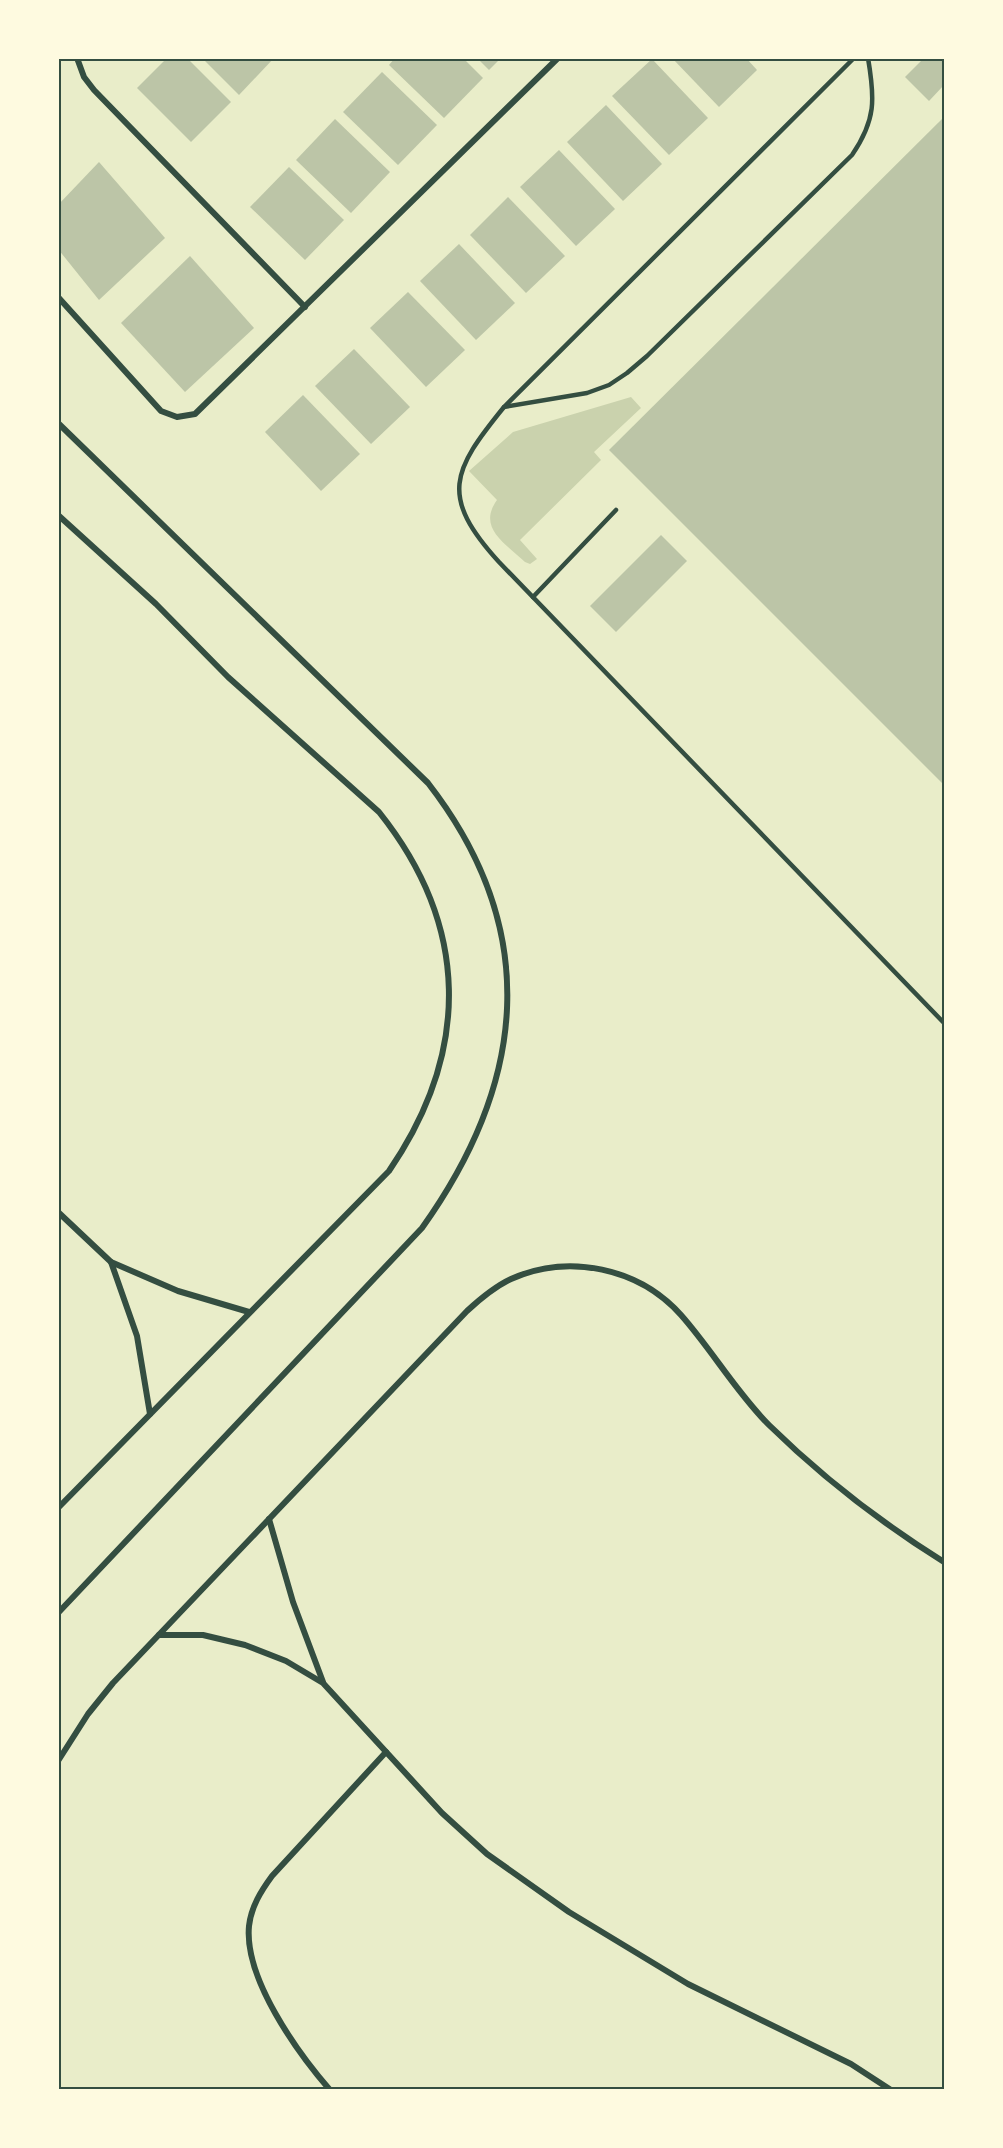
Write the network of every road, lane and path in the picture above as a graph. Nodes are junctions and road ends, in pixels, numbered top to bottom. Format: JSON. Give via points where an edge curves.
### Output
{"nodes":[{"id":1,"x":77,"y":58,"type":"edge"},
{"id":2,"x":558,"y":58,"type":"edge"},
{"id":3,"x":854,"y":58,"type":"edge"},
{"id":4,"x":868,"y":58,"type":"edge"},
{"id":5,"x":58,"y":297,"type":"edge"},
{"id":6,"x":305,"y":308,"type":"junction"},
{"id":7,"x":504,"y":407,"type":"junction"},
{"id":8,"x":58,"y":423,"type":"edge"},
{"id":9,"x":616,"y":510,"type":"dead end"},
{"id":10,"x":58,"y":515,"type":"edge"},
{"id":11,"x":533,"y":597,"type":"junction"},
{"id":12,"x":945,"y":1023,"type":"edge"},
{"id":13,"x":58,"y":1212,"type":"edge"},
{"id":14,"x":111,"y":1262,"type":"junction"},
{"id":15,"x":249,"y":1312,"type":"junction"},
{"id":16,"x":150,"y":1414,"type":"junction"},
{"id":17,"x":58,"y":1508,"type":"edge"},
{"id":18,"x":269,"y":1519,"type":"junction"},
{"id":19,"x":945,"y":1562,"type":"edge"},
{"id":20,"x":58,"y":1613,"type":"edge"},
{"id":21,"x":159,"y":1635,"type":"junction"},
{"id":22,"x":323,"y":1683,"type":"junction"},
{"id":23,"x":386,"y":1752,"type":"junction"},
{"id":24,"x":58,"y":1761,"type":"edge"},
{"id":25,"x":330,"y":2090,"type":"edge"},
{"id":26,"x":891,"y":2090,"type":"edge"}],
"edges":[{"from":1,"to":6,"type":"street","via":[[94,90]]},
{"from":2,"to":6,"type":"street"},
{"from":3,"to":7,"type":"lane"},
{"from":4,"to":7,"type":"lane","via":[[873,112],[866,135],[852,155],[648,356],[609,385],[587,393]]},
{"from":5,"to":6,"type":"street","via":[[155,404],[177,417],[202,409]]},
{"from":7,"to":11,"type":"lane","via":[[462,467],[459,499],[475,533]]},
{"from":8,"to":20,"type":"street","via":[[428,783],[471,845],[486,879],[498,915],[507,994],[503,1051],[482,1123],[446,1195],[422,1228]]},
{"from":9,"to":11,"type":"lane"},
{"from":10,"to":15,"type":"street","via":[[156,604],[228,677],[379,812],[416,865],[440,925],[446,957],[448,1022],[438,1075],[423,1116],[389,1172]]},
{"from":11,"to":12,"type":"lane"},
{"from":13,"to":14,"type":"street"},
{"from":14,"to":15,"type":"street","via":[[178,1291]]},
{"from":14,"to":16,"type":"street","via":[[137,1336]]},
{"from":15,"to":16,"type":"street"},
{"from":16,"to":17,"type":"street"},
{"from":18,"to":19,"type":"street","via":[[487,1293],[535,1270],[589,1266],[640,1282],[663,1297],[682,1316],[730,1381],[805,1461],[895,1531]]},
{"from":18,"to":21,"type":"street"},
{"from":18,"to":22,"type":"street","via":[[293,1602]]},
{"from":21,"to":22,"type":"street","via":[[202,1635],[245,1645],[286,1660]]},
{"from":21,"to":24,"type":"street","via":[[88,1714]]},
{"from":22,"to":23,"type":"street"},
{"from":23,"to":25,"type":"street","via":[[272,1876],[261,1891],[249,1926],[252,1960],[269,1999],[290,2037]]},
{"from":23,"to":26,"type":"street","via":[[464,1835],[569,1912],[688,1984],[851,2064]]}]}
